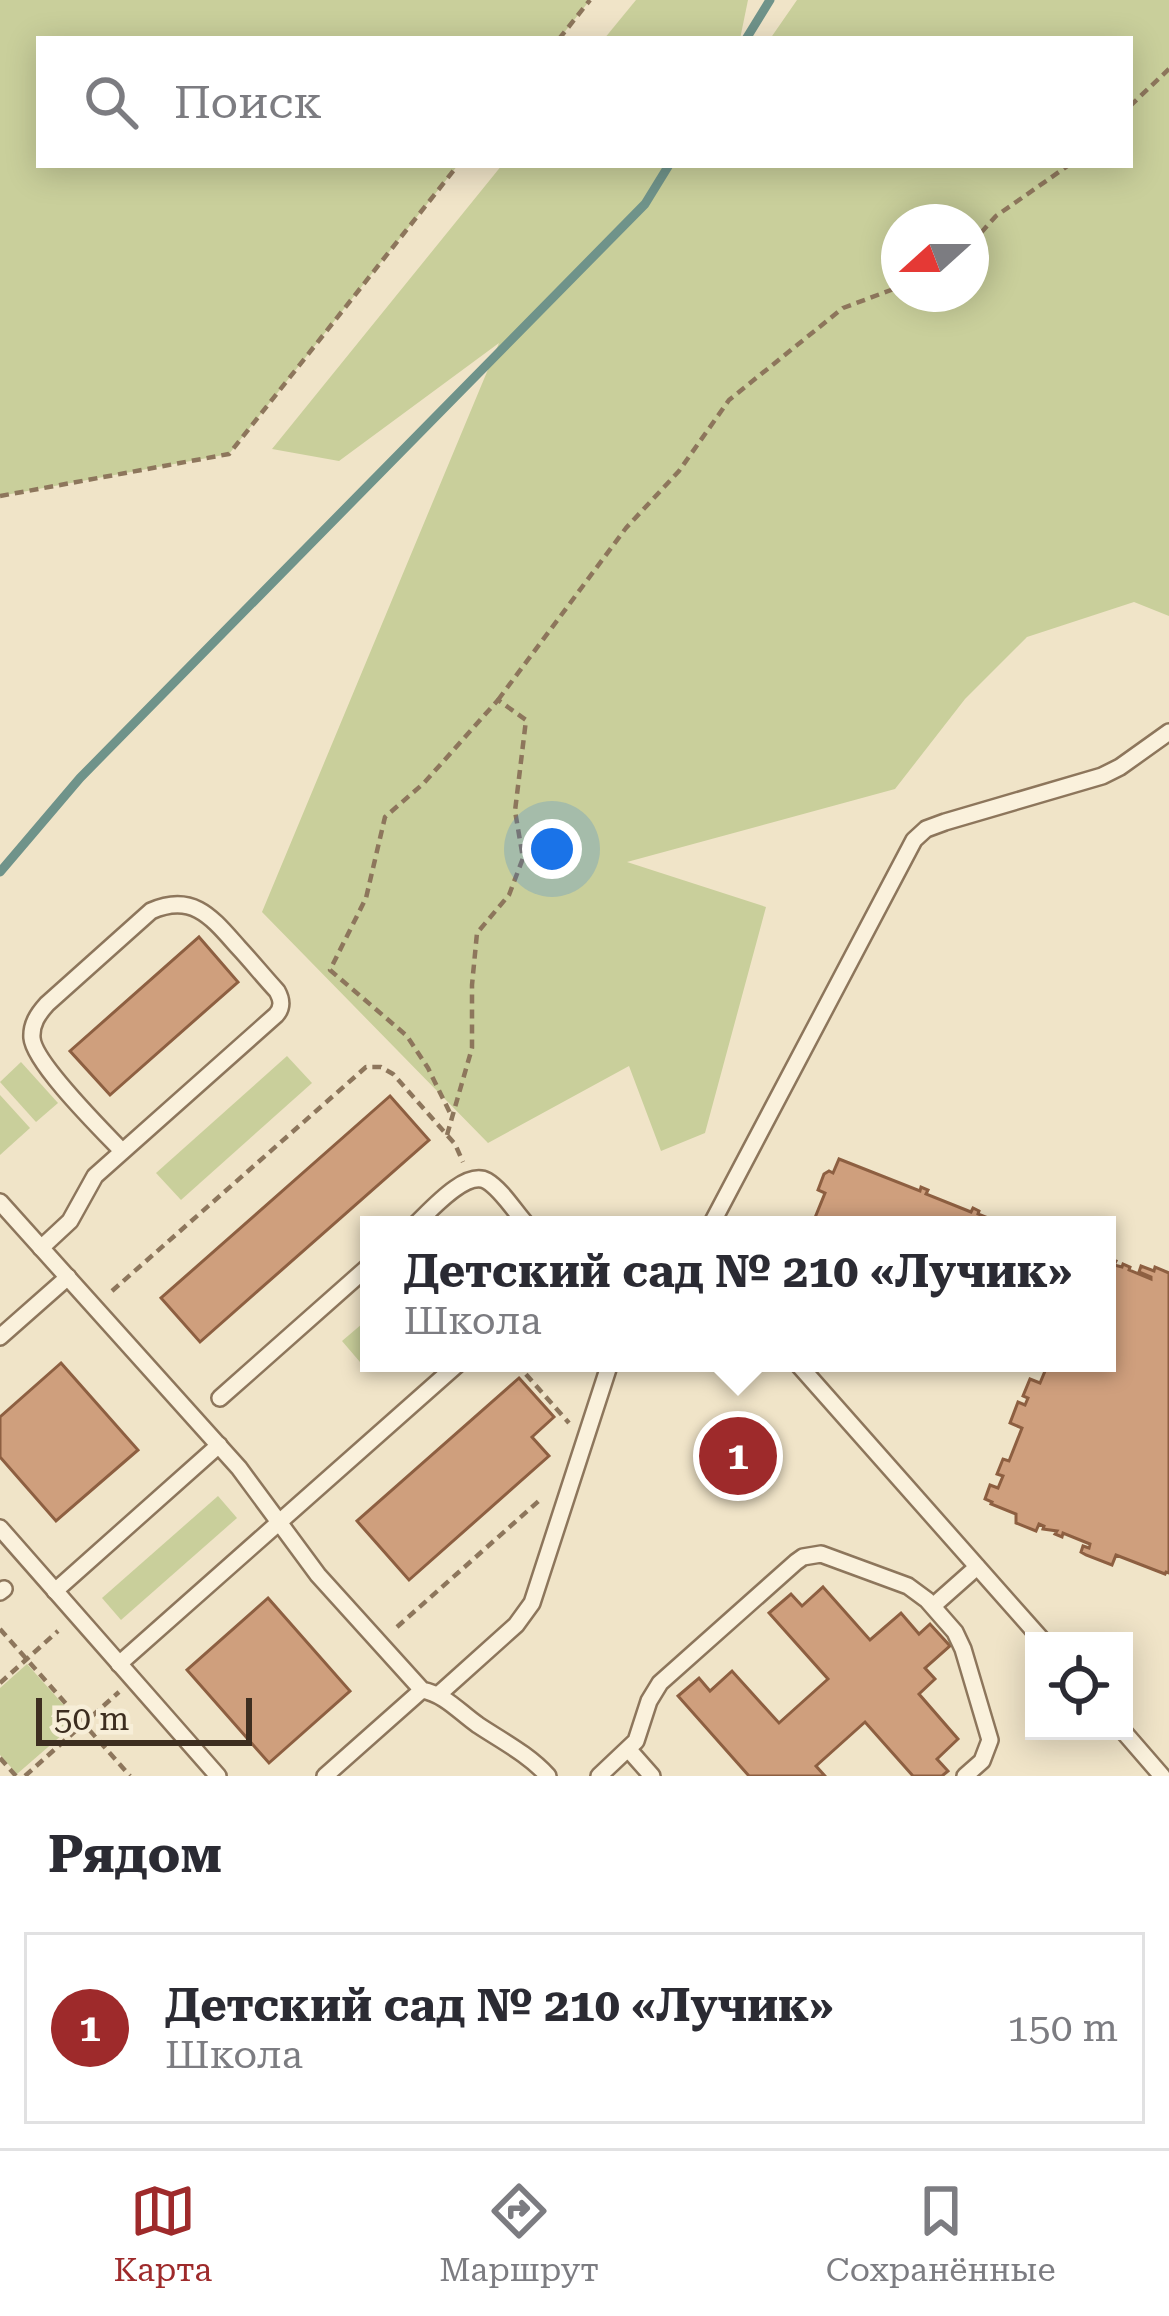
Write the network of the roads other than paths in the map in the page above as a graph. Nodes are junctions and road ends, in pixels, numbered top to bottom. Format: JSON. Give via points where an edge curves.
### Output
{"nodes":[{"id":1,"x":1169,"y":732,"type":"edge"},
{"id":2,"x":122,"y":1151,"type":"junction"},
{"id":3,"x":0,"y":1202,"type":"edge"},
{"id":4,"x":426,"y":1216,"type":"edge"},
{"id":5,"x":519,"y":1216,"type":"edge"},
{"id":6,"x":716,"y":1216,"type":"edge"},
{"id":7,"x":41,"y":1248,"type":"junction"},
{"id":8,"x":360,"y":1274,"type":"edge"},
{"id":9,"x":68,"y":1277,"type":"junction"},
{"id":10,"x":0,"y":1337,"type":"edge"},
{"id":11,"x":449,"y":1372,"type":"edge"},
{"id":12,"x":607,"y":1372,"type":"edge"},
{"id":13,"x":805,"y":1372,"type":"edge"},
{"id":14,"x":220,"y":1398,"type":"dead end"},
{"id":15,"x":219,"y":1445,"type":"junction"},
{"id":16,"x":279,"y":1522,"type":"junction"},
{"id":17,"x":0,"y":1528,"type":"edge"},
{"id":18,"x":977,"y":1567,"type":"junction"},
{"id":19,"x":55,"y":1591,"type":"junction"},
{"id":20,"x":933,"y":1606,"type":"junction"},
{"id":21,"x":1035,"y":1632,"type":"edge"},
{"id":22,"x":119,"y":1664,"type":"junction"},
{"id":23,"x":430,"y":1692,"type":"junction"},
{"id":24,"x":1131,"y":1740,"type":"edge"},
{"id":25,"x":629,"y":1750,"type":"junction"},
{"id":26,"x":218,"y":1776,"type":"edge"},
{"id":27,"x":325,"y":1776,"type":"edge"},
{"id":28,"x":548,"y":1776,"type":"edge"},
{"id":29,"x":599,"y":1776,"type":"edge"},
{"id":30,"x":652,"y":1776,"type":"edge"},
{"id":31,"x":965,"y":1776,"type":"edge"},
{"id":32,"x":1162,"y":1776,"type":"edge"}],
"edges":[{"from":1,"to":6,"type":"lane","via":[[1102,776],[945,822],[914,840]]},
{"from":2,"to":2,"type":"lane","via":[[281,1006],[277,991],[194,907],[151,911],[33,1025],[41,1060]]},
{"from":2,"to":7,"type":"lane"},
{"from":3,"to":7,"type":"lane"},
{"from":4,"to":5,"type":"lane","via":[[477,1178]]},
{"from":7,"to":9,"type":"lane"},
{"from":8,"to":14,"type":"lane"},
{"from":9,"to":10,"type":"lane"},
{"from":9,"to":15,"type":"lane"},
{"from":11,"to":16,"type":"lane"},
{"from":12,"to":23,"type":"lane","via":[[532,1603]]},
{"from":13,"to":18,"type":"lane"},
{"from":15,"to":16,"type":"lane"},
{"from":15,"to":19,"type":"lane"},
{"from":16,"to":22,"type":"lane"},
{"from":16,"to":23,"type":"lane","via":[[318,1575]]},
{"from":17,"to":19,"type":"lane"},
{"from":18,"to":20,"type":"lane"},
{"from":18,"to":21,"type":"lane"},
{"from":19,"to":22,"type":"lane"},
{"from":20,"to":25,"type":"lane","via":[[908,1586],[830,1556],[803,1557],[660,1683]]},
{"from":20,"to":31,"type":"lane","via":[[959,1640],[990,1739]]},
{"from":22,"to":26,"type":"lane"},
{"from":23,"to":27,"type":"lane"},
{"from":23,"to":28,"type":"lane"},
{"from":24,"to":32,"type":"lane"},
{"from":25,"to":29,"type":"lane"},
{"from":25,"to":30,"type":"lane"}]}
